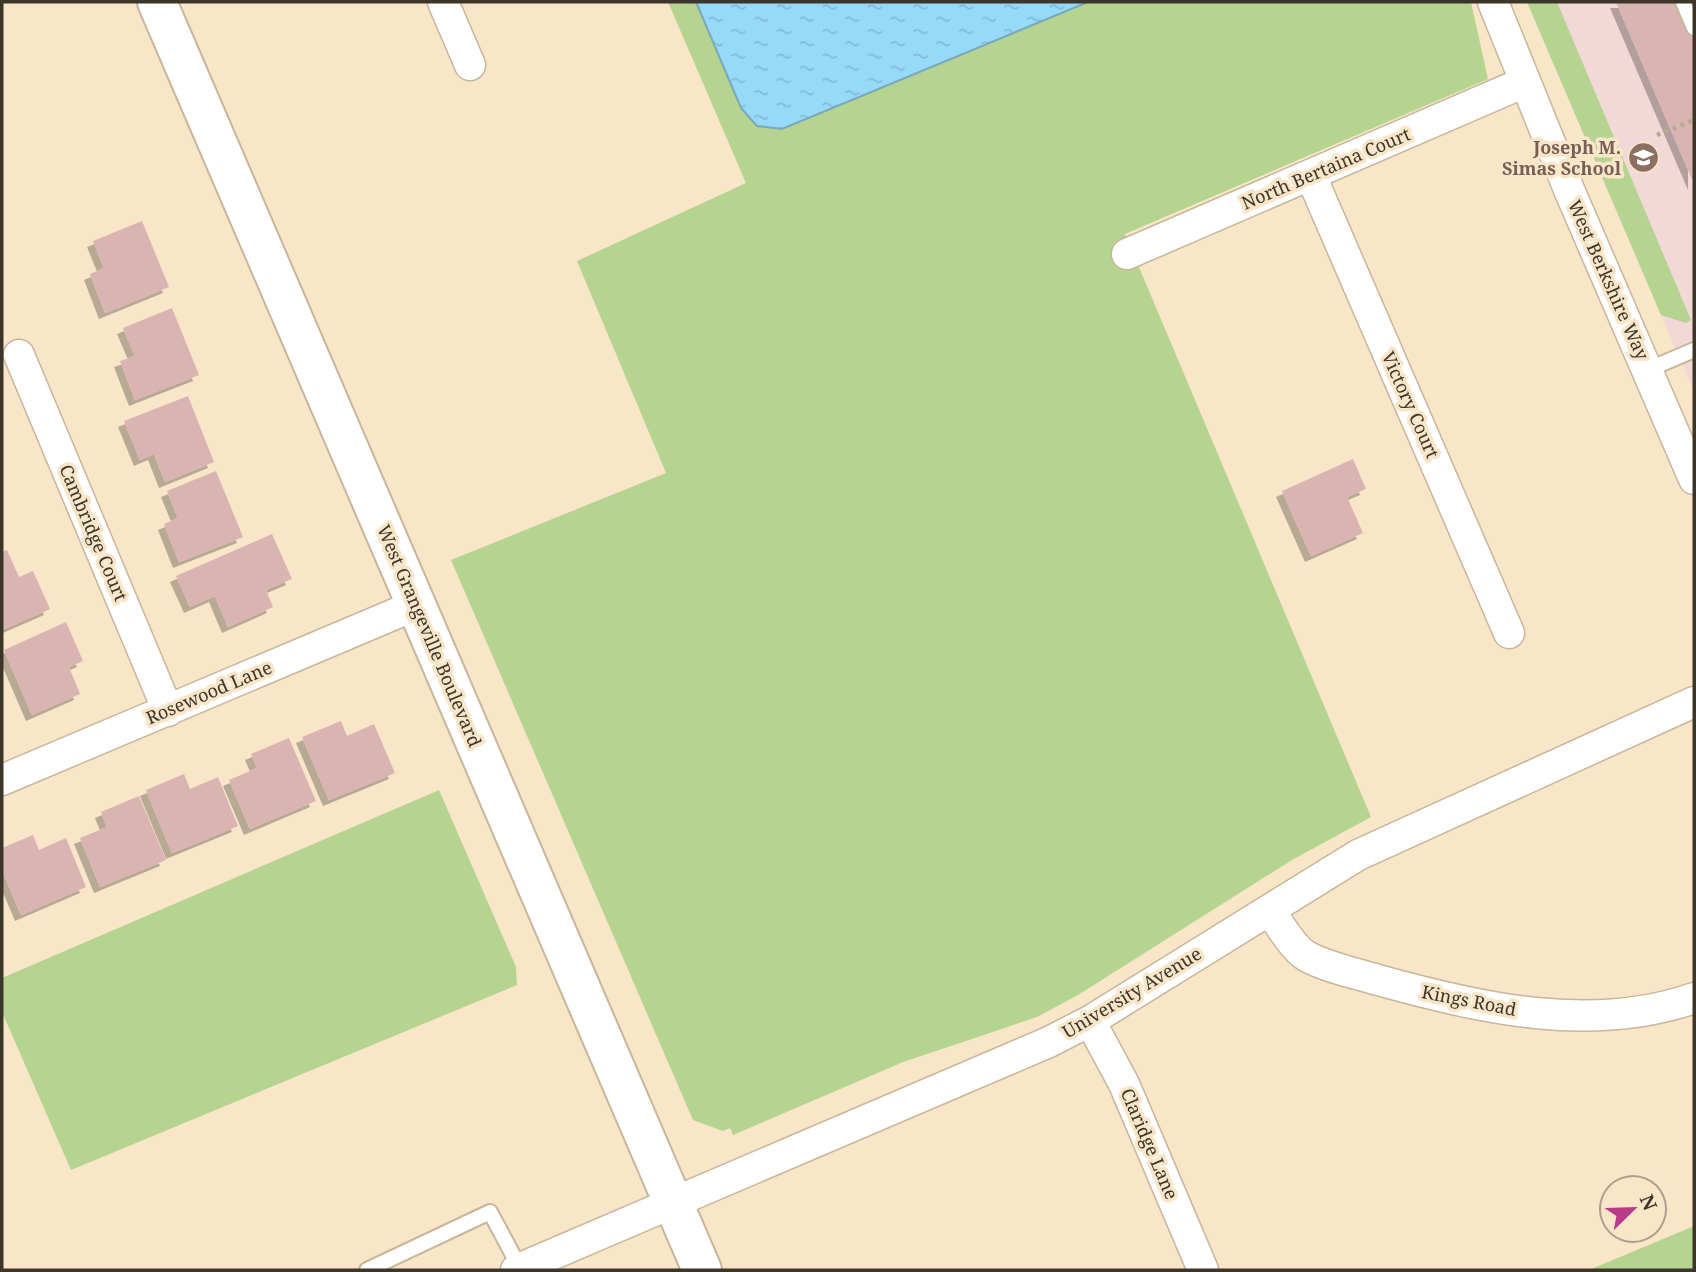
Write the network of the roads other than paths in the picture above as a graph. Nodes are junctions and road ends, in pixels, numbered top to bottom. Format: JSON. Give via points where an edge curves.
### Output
{"nodes":[{"id":1,"x":156,"y":2,"type":"edge"},
{"id":2,"x":443,"y":2,"type":"edge"},
{"id":3,"x":1493,"y":2,"type":"edge"},
{"id":4,"x":1683,"y":2,"type":"edge"},
{"id":5,"x":1694,"y":28,"type":"edge"},
{"id":6,"x":470,"y":65,"type":"dead end"},
{"id":7,"x":1525,"y":82,"type":"junction"},
{"id":8,"x":1311,"y":176,"type":"junction"},
{"id":9,"x":1128,"y":254,"type":"dead end"},
{"id":10,"x":1694,"y":350,"type":"edge"},
{"id":11,"x":19,"y":355,"type":"dead end"},
{"id":12,"x":1647,"y":370,"type":"junction"},
{"id":13,"x":1694,"y":479,"type":"edge"},
{"id":14,"x":416,"y":605,"type":"junction"},
{"id":15,"x":1509,"y":633,"type":"dead end"},
{"id":16,"x":1694,"y":702,"type":"edge"},
{"id":17,"x":168,"y":710,"type":"junction"},
{"id":18,"x":2,"y":780,"type":"edge"},
{"id":19,"x":1269,"y":910,"type":"junction"},
{"id":20,"x":1694,"y":998,"type":"edge"},
{"id":21,"x":1090,"y":1021,"type":"junction"},
{"id":22,"x":672,"y":1204,"type":"junction"},
{"id":23,"x":518,"y":1269,"type":"edge"},
{"id":24,"x":367,"y":1270,"type":"edge"},
{"id":25,"x":702,"y":1270,"type":"edge"},
{"id":26,"x":1203,"y":1270,"type":"edge"}],
"edges":[{"from":1,"to":14,"type":"main road","name":"West Grangeville Boulevard"},
{"from":2,"to":6,"type":"street"},
{"from":3,"to":7,"type":"street","name":"West Berkshire Way"},
{"from":4,"to":5,"type":"lane"},
{"from":7,"to":8,"type":"street","name":"North Bertaina Court"},
{"from":7,"to":12,"type":"street","name":"West Berkshire Way"},
{"from":8,"to":9,"type":"street","name":"North Bertaina Court"},
{"from":8,"to":15,"type":"street","name":"Victory Court"},
{"from":10,"to":12,"type":"lane"},
{"from":11,"to":17,"type":"street","name":"Cambridge Court"},
{"from":12,"to":13,"type":"street","name":"West Berkshire Way"},
{"from":14,"to":17,"type":"street","name":"Rosewood Lane"},
{"from":14,"to":22,"type":"main road","name":"West Grangeville Boulevard"},
{"from":16,"to":19,"type":"street","name":"University Avenue","via":[[1358,855]]},
{"from":17,"to":18,"type":"street","name":"Rosewood Lane"},
{"from":19,"to":20,"type":"street","name":"Kings Road","via":[[1303,953],[1350,972],[1432,995],[1511,1010],[1577,1016],[1650,1010]]},
{"from":19,"to":21,"type":"street","name":"University Avenue"},
{"from":21,"to":22,"type":"street","name":"University Avenue"},
{"from":21,"to":26,"type":"street","name":"Claridge Lane","via":[[1124,1084]]},
{"from":22,"to":23,"type":"street","name":"University Avenue"},
{"from":22,"to":25,"type":"main road","name":"West Grangeville Boulevard"},
{"from":23,"to":24,"type":"lane","via":[[490,1212]]}]}
